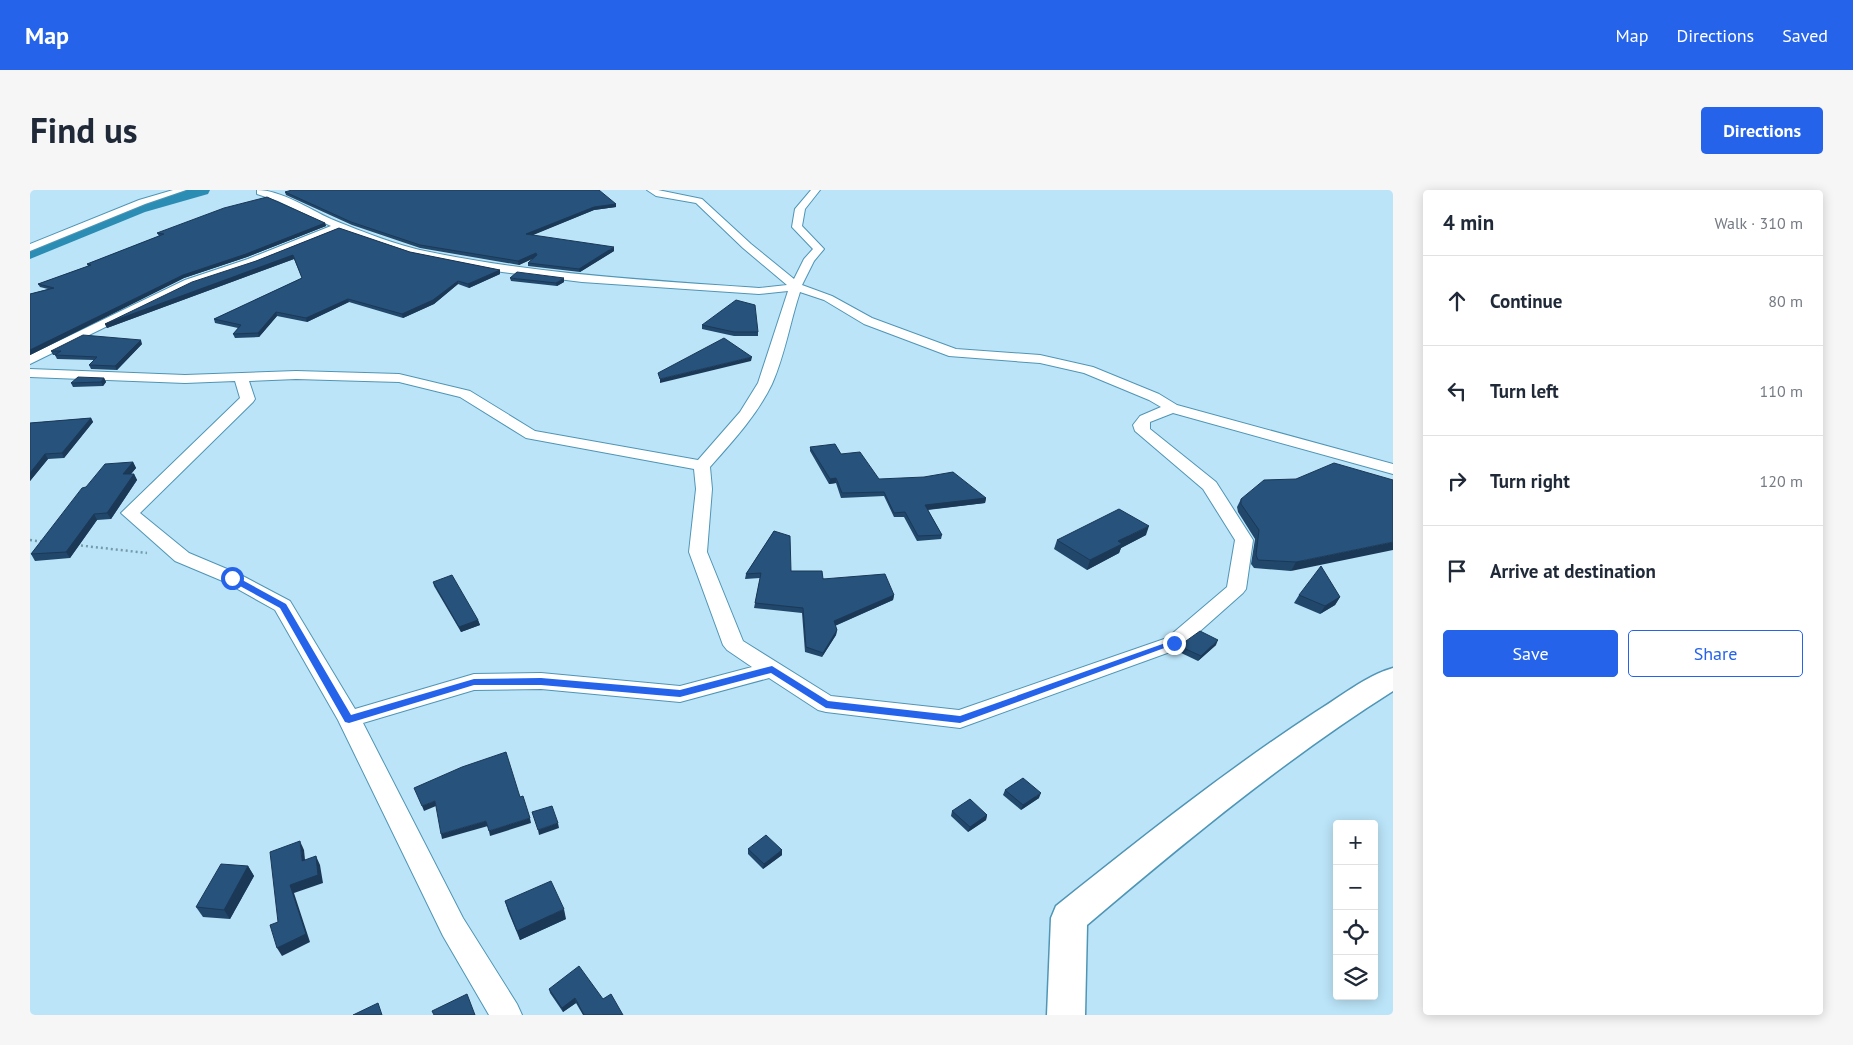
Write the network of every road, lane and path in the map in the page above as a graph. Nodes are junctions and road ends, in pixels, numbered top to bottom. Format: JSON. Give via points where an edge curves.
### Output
{"nodes":[{"id":1,"x":182,"y":190,"type":"edge"},
{"id":2,"x":652,"y":190,"type":"edge"},
{"id":3,"x":816,"y":190,"type":"edge"},
{"id":4,"x":260,"y":192,"type":"dead end"},
{"id":5,"x":341,"y":225,"type":"junction"},
{"id":6,"x":30,"y":248,"type":"edge"},
{"id":7,"x":797,"y":287,"type":"junction"},
{"id":8,"x":30,"y":360,"type":"edge"},
{"id":9,"x":30,"y":373,"type":"edge"},
{"id":10,"x":241,"y":378,"type":"junction"},
{"id":11,"x":1172,"y":408,"type":"junction"},
{"id":12,"x":702,"y":466,"type":"junction"},
{"id":13,"x":1393,"y":468,"type":"edge"},
{"id":14,"x":30,"y":540,"type":"edge"},
{"id":15,"x":50,"y":542,"type":"edge"},
{"id":16,"x":69,"y":544,"type":"edge"},
{"id":17,"x":182,"y":556,"type":"junction"},
{"id":18,"x":772,"y":669,"type":"junction"},
{"id":19,"x":1393,"y":678,"type":"edge"},
{"id":20,"x":349,"y":719,"type":"junction"},
{"id":21,"x":506,"y":1015,"type":"edge"},
{"id":22,"x":1066,"y":1015,"type":"edge"}],
"edges":[{"from":1,"to":6,"type":"street","via":[[142,202]]},
{"from":2,"to":7,"type":"street","via":[[699,201]]},
{"from":3,"to":7,"type":"street","via":[[800,209],[797,227],[819,249],[810,256]]},
{"from":4,"to":5,"type":"street"},
{"from":5,"to":7,"type":"street","via":[[415,252],[502,270],[759,291]]},
{"from":5,"to":8,"type":"street","via":[[189,282]]},
{"from":7,"to":11,"type":"street","via":[[828,298],[868,321],[954,353],[1040,359],[1088,370],[1154,397]]},
{"from":7,"to":12,"type":"street","via":[[765,384]]},
{"from":9,"to":10,"type":"street"},
{"from":10,"to":12,"type":"street","via":[[296,375],[399,378],[465,394],[530,435]]},
{"from":10,"to":17,"type":"street","via":[[248,399],[130,513]]},
{"from":11,"to":13,"type":"street"},
{"from":11,"to":18,"type":"street","via":[[1146,419],[1141,425],[1143,431],[1210,486],[1244,540],[1236,589],[1174,643],[960,719],[826,704]]},
{"from":12,"to":18,"type":"street","via":[[704,489],[698,552],[734,645]]},
{"from":14,"to":15,"type":"path"},
{"from":16,"to":17,"type":"path"},
{"from":17,"to":20,"type":"street","via":[[283,606]]},
{"from":18,"to":20,"type":"street","via":[[680,694],[541,681],[474,682]]},
{"from":19,"to":22,"type":"street","via":[[1352,702],[1189,820],[1069,918]]},
{"from":20,"to":21,"type":"street","via":[[453,927]]}]}
